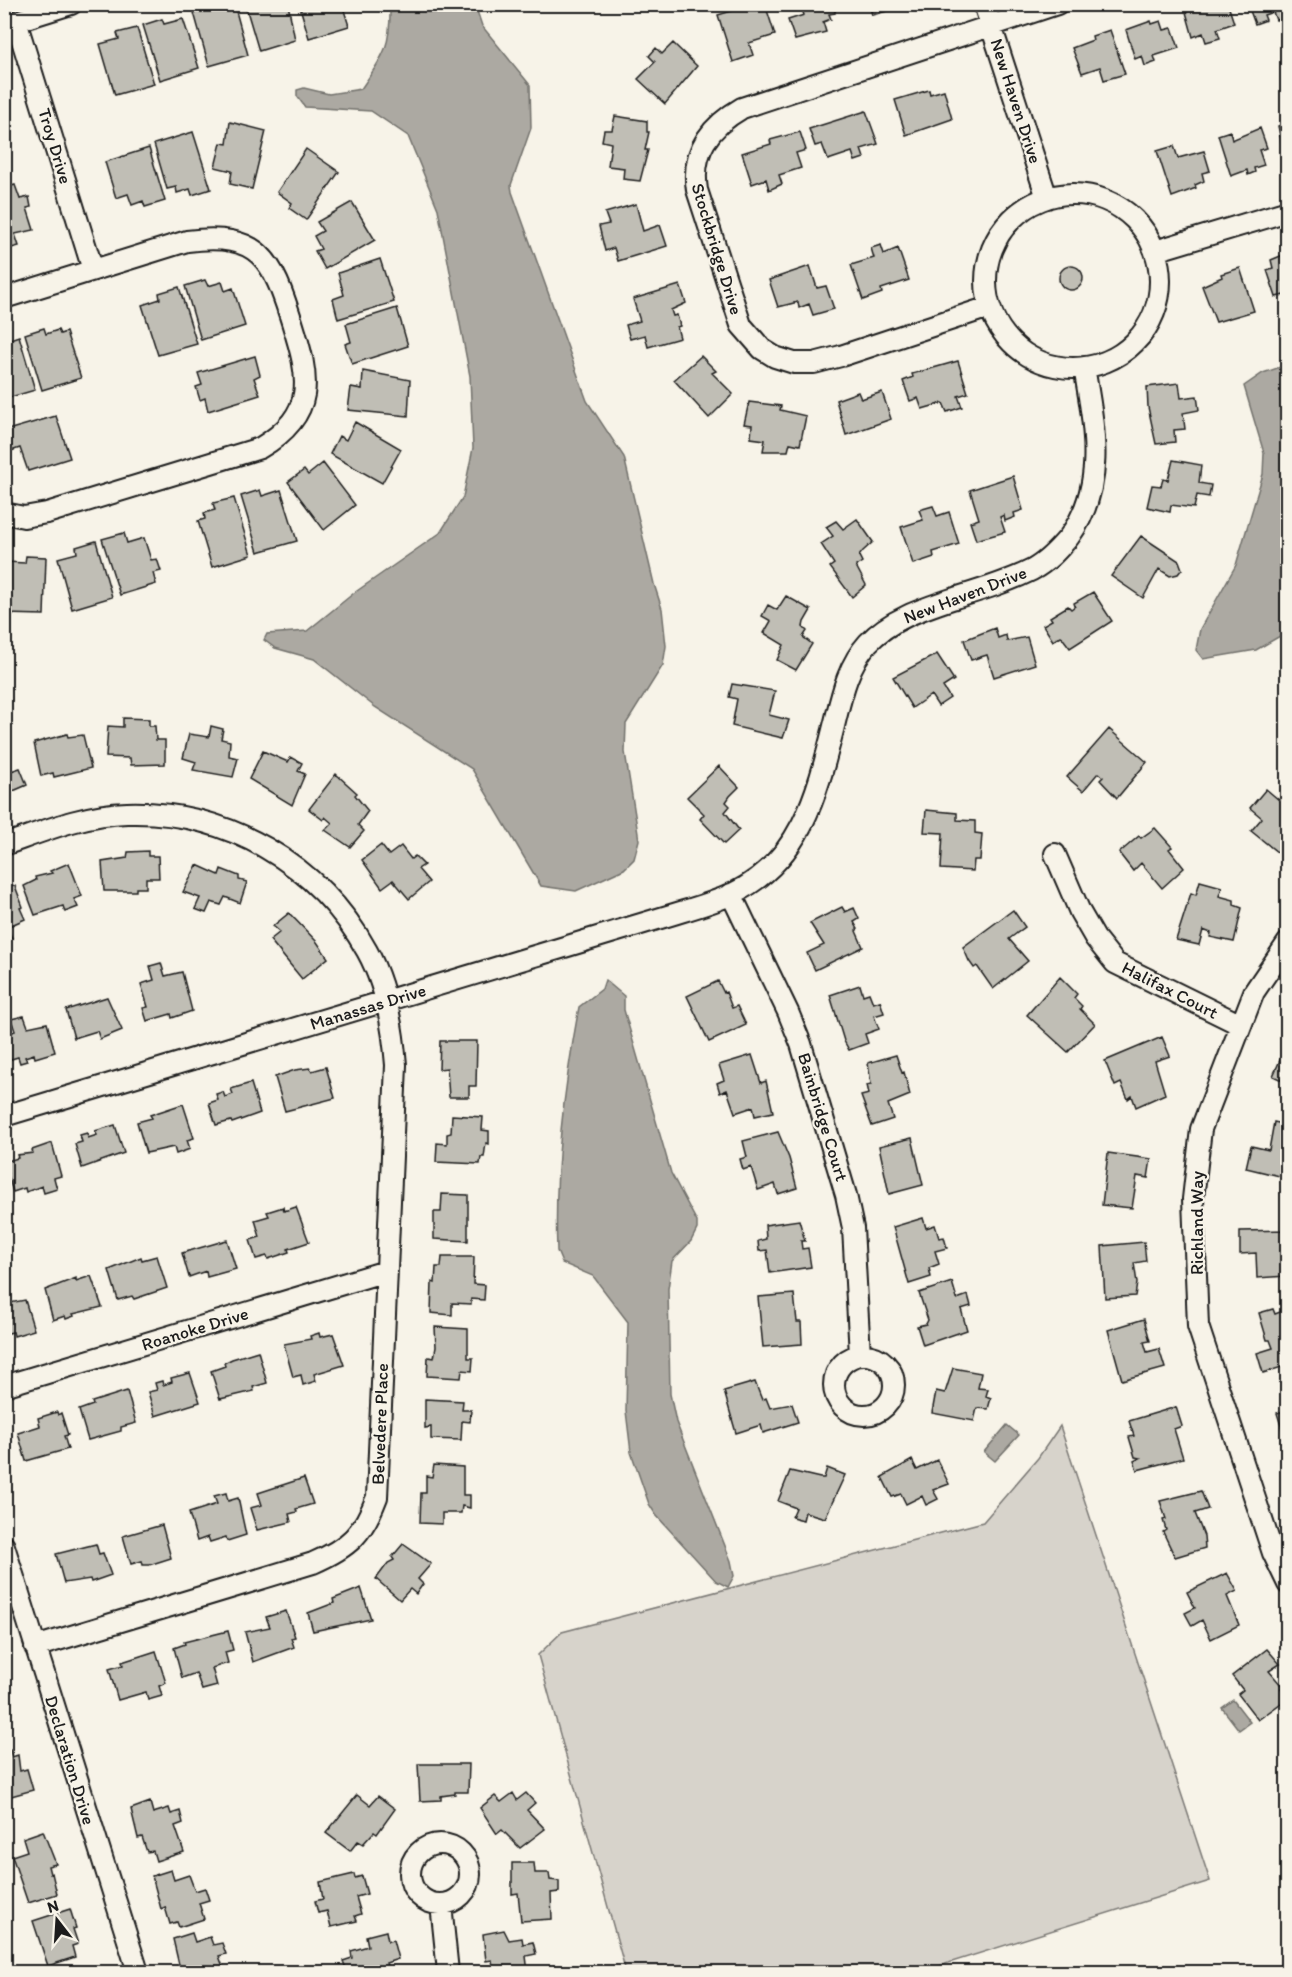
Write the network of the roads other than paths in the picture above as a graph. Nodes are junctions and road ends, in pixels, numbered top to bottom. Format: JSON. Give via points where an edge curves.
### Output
{"nodes":[{"id":1,"x":71,"y":4,"type":"edge"},
{"id":2,"x":984,"y":4,"type":"edge"},
{"id":3,"x":1057,"y":4,"type":"edge"},
{"id":4,"x":10,"y":23,"type":"edge"},
{"id":5,"x":991,"y":26,"type":"junction"},
{"id":6,"x":1047,"y":198,"type":"junction"},
{"id":7,"x":1287,"y":211,"type":"edge"},
{"id":8,"x":1155,"y":251,"type":"junction"},
{"id":9,"x":93,"y":270,"type":"junction"},
{"id":10,"x":4,"y":298,"type":"edge"},
{"id":11,"x":989,"y":307,"type":"junction"},
{"id":12,"x":1084,"y":367,"type":"junction"},
{"id":13,"x":4,"y":513,"type":"edge"},
{"id":14,"x":4,"y":845,"type":"edge"},
{"id":15,"x":1055,"y":854,"type":"dead end"},
{"id":16,"x":731,"y":894,"type":"junction"},
{"id":17,"x":1287,"y":942,"type":"edge"},
{"id":18,"x":386,"y":1002,"type":"junction"},
{"id":19,"x":1241,"y":1025,"type":"junction"},
{"id":20,"x":4,"y":1116,"type":"edge"},
{"id":21,"x":386,"y":1271,"type":"junction"},
{"id":22,"x":860,"y":1355,"type":"dead end"},
{"id":23,"x":4,"y":1386,"type":"edge"},
{"id":24,"x":4,"y":1546,"type":"edge"},
{"id":25,"x":1287,"y":1584,"type":"edge"},
{"id":26,"x":35,"y":1647,"type":"junction"},
{"id":27,"x":441,"y":1904,"type":"dead end"},
{"id":28,"x":138,"y":1972,"type":"edge"},
{"id":29,"x":448,"y":1972,"type":"edge"}],
"edges":[{"from":1,"to":4,"type":"street"},
{"from":2,"to":5,"type":"street","name":"New Haven Drive"},
{"from":3,"to":5,"type":"street","name":"Stockbridge Drive"},
{"from":4,"to":9,"type":"street","name":"Troy Drive"},
{"from":5,"to":6,"type":"street","name":"New Haven Drive"},
{"from":5,"to":11,"type":"street","name":"Stockbridge Drive","via":[[742,108],[712,130],[702,143],[695,175],[738,318],[750,339],[775,357],[794,363],[823,360]]},
{"from":6,"to":8,"type":"street","via":[[1079,194],[1112,203],[1138,223]]},
{"from":6,"to":11,"type":"street","via":[[1014,217],[996,240],[987,267]]},
{"from":7,"to":8,"type":"street"},
{"from":8,"to":12,"type":"street","via":[[1159,284],[1146,328],[1119,354]]},
{"from":9,"to":10,"type":"street"},
{"from":9,"to":13,"type":"street","via":[[188,241],[217,238],[242,244],[263,258],[277,277],[303,359],[305,397],[284,432],[260,448],[47,513],[24,517]]},
{"from":11,"to":12,"type":"street","via":[[1010,342],[1026,354],[1054,366]]},
{"from":12,"to":16,"type":"street","name":"New Haven Drive","via":[[1096,449],[1094,479],[1077,526],[1059,550],[1033,570],[905,616],[868,644],[843,686],[818,790],[808,815],[790,845],[769,868]]},
{"from":14,"to":18,"type":"street","name":"Belvedere Place","via":[[75,821],[127,813],[181,816],[234,831],[296,867],[346,918],[367,951]]},
{"from":15,"to":19,"type":"street","name":"Halifax Court","via":[[1080,912],[1115,963]]},
{"from":16,"to":18,"type":"street","name":"Manassas Drive"},
{"from":16,"to":22,"type":"street","name":"Bainbridge Court","via":[[796,1033],[846,1195],[853,1228]]},
{"from":17,"to":19,"type":"street","name":"Richland Way","via":[[1254,992]]},
{"from":18,"to":20,"type":"street","name":"Manassas Drive"},
{"from":18,"to":21,"type":"street","name":"Belvedere Place","via":[[396,1065]]},
{"from":19,"to":25,"type":"street","name":"Richland Way","via":[[1201,1129],[1193,1199],[1198,1326],[1273,1553]]},
{"from":21,"to":23,"type":"street","name":"Roanoke Drive"},
{"from":21,"to":26,"type":"street","name":"Belvedere Place","via":[[377,1497],[362,1530],[349,1544],[313,1563]]},
{"from":24,"to":26,"type":"street","name":"Declaration Drive"},
{"from":26,"to":28,"type":"street","name":"Declaration Drive"},
{"from":27,"to":29,"type":"street"}]}
